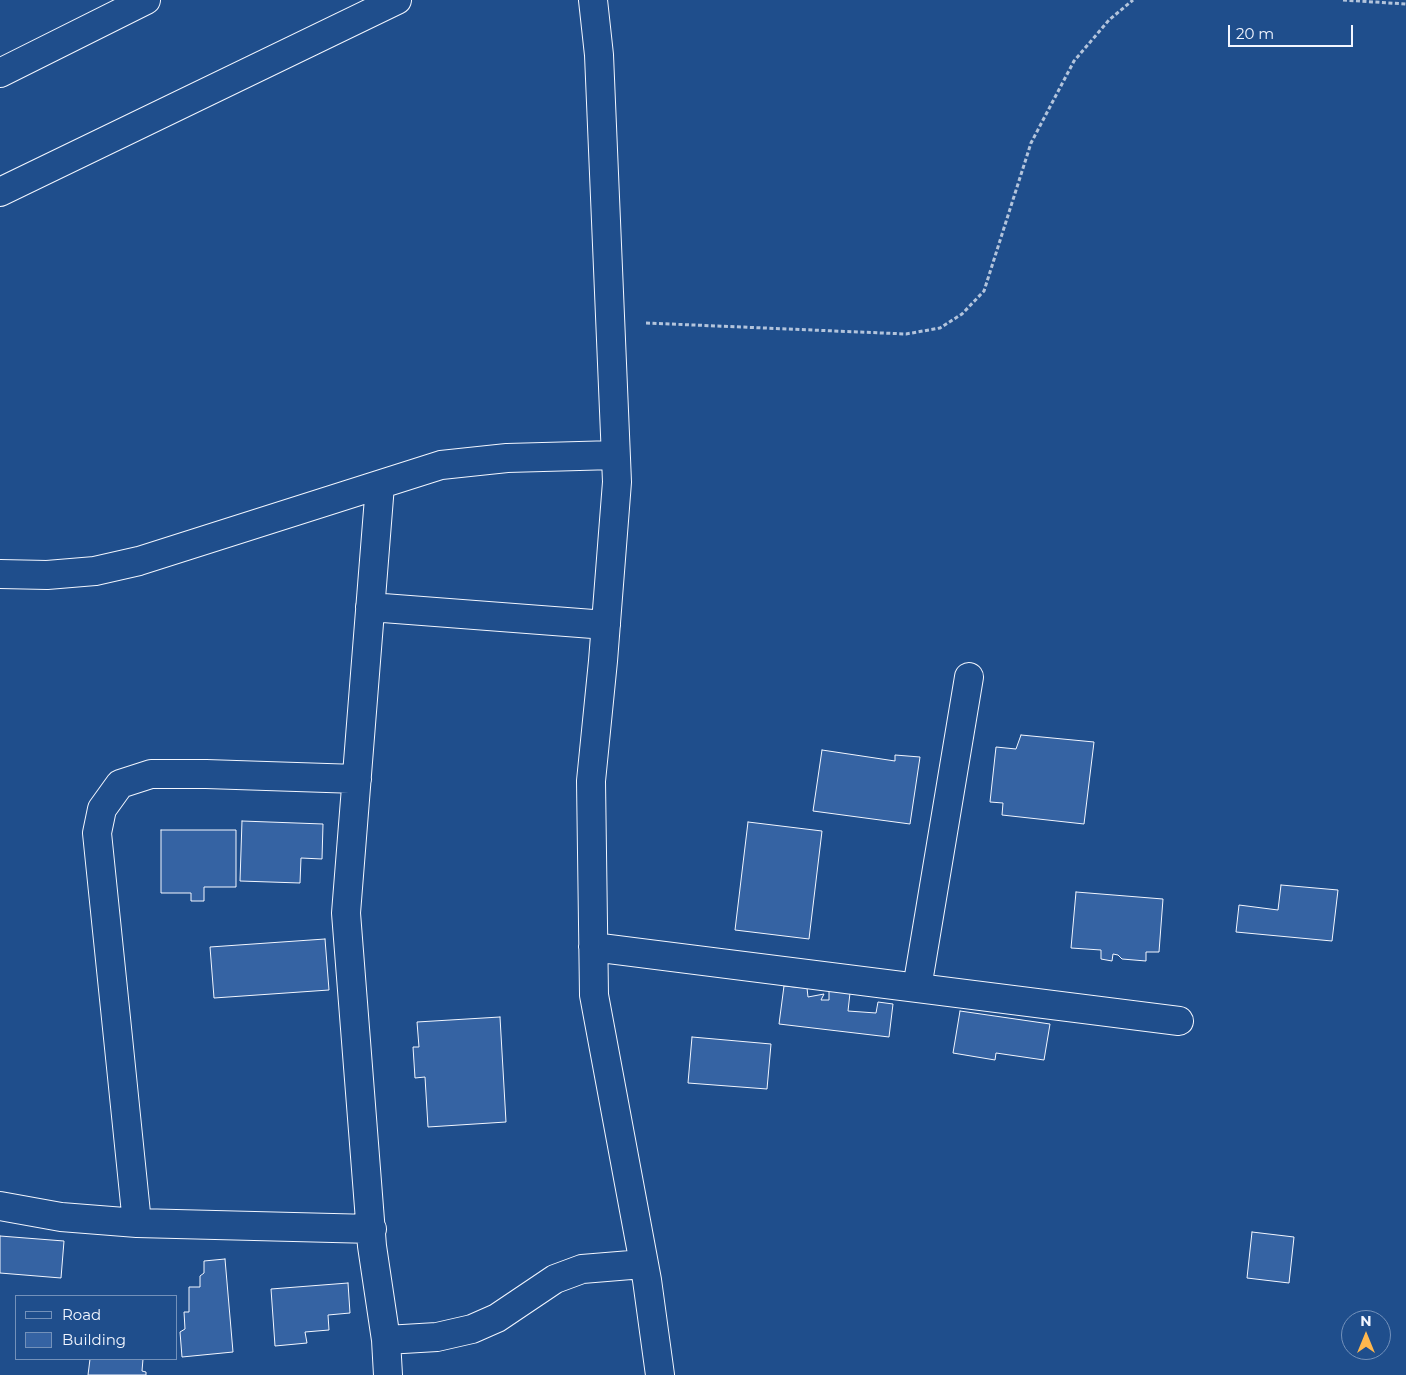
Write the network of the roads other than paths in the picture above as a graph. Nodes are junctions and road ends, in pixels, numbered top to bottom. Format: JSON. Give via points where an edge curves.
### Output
{"nodes":[{"id":1,"x":146,"y":0,"type":"edge"},
{"id":2,"x":397,"y":0,"type":"edge"},
{"id":3,"x":593,"y":0,"type":"edge"},
{"id":4,"x":0,"y":73,"type":"edge"},
{"id":5,"x":0,"y":192,"type":"edge"},
{"id":6,"x":616,"y":455,"type":"junction"},
{"id":7,"x":380,"y":485,"type":"junction"},
{"id":8,"x":0,"y":574,"type":"edge"},
{"id":9,"x":370,"y":607,"type":"junction"},
{"id":10,"x":606,"y":625,"type":"junction"},
{"id":11,"x":969,"y":677,"type":"dead end"},
{"id":12,"x":357,"y":779,"type":"junction"},
{"id":13,"x":593,"y":947,"type":"junction"},
{"id":14,"x":917,"y":988,"type":"junction"},
{"id":15,"x":1179,"y":1021,"type":"dead end"},
{"id":16,"x":0,"y":1206,"type":"edge"},
{"id":17,"x":137,"y":1223,"type":"junction"},
{"id":18,"x":372,"y":1229,"type":"junction"},
{"id":19,"x":645,"y":1272,"type":"junction"},
{"id":20,"x":386,"y":1340,"type":"junction"},
{"id":21,"x":659,"y":1370,"type":"edge"},
{"id":22,"x":388,"y":1375,"type":"edge"}],
"edges":[{"from":1,"to":4,"type":"main road"},
{"from":2,"to":5,"type":"main road"},
{"from":3,"to":6,"type":"main road","via":[[599,55]]},
{"from":6,"to":7,"type":"main road","via":[[507,458],[440,465]]},
{"from":6,"to":10,"type":"main road","via":[[617,482]]},
{"from":7,"to":8,"type":"main road","via":[[139,561],[95,571]]},
{"from":7,"to":9,"type":"main road"},
{"from":9,"to":10,"type":"main road"},
{"from":9,"to":12,"type":"main road"},
{"from":10,"to":13,"type":"main road","via":[[591,781]]},
{"from":11,"to":14,"type":"main road"},
{"from":12,"to":17,"type":"main road","via":[[151,774],[120,784],[102,808],[97,833]]},
{"from":12,"to":18,"type":"main road","via":[[346,913]]},
{"from":13,"to":14,"type":"main road"},
{"from":13,"to":19,"type":"main road","via":[[594,995]]},
{"from":14,"to":15,"type":"main road"},
{"from":16,"to":17,"type":"main road","via":[[61,1217]]},
{"from":17,"to":18,"type":"main road"},
{"from":18,"to":20,"type":"main road"},
{"from":19,"to":20,"type":"main road","via":[[582,1269],[555,1279],[497,1318],[472,1329],[437,1336]]},
{"from":19,"to":21,"type":"main road"},
{"from":20,"to":22,"type":"main road"}]}
